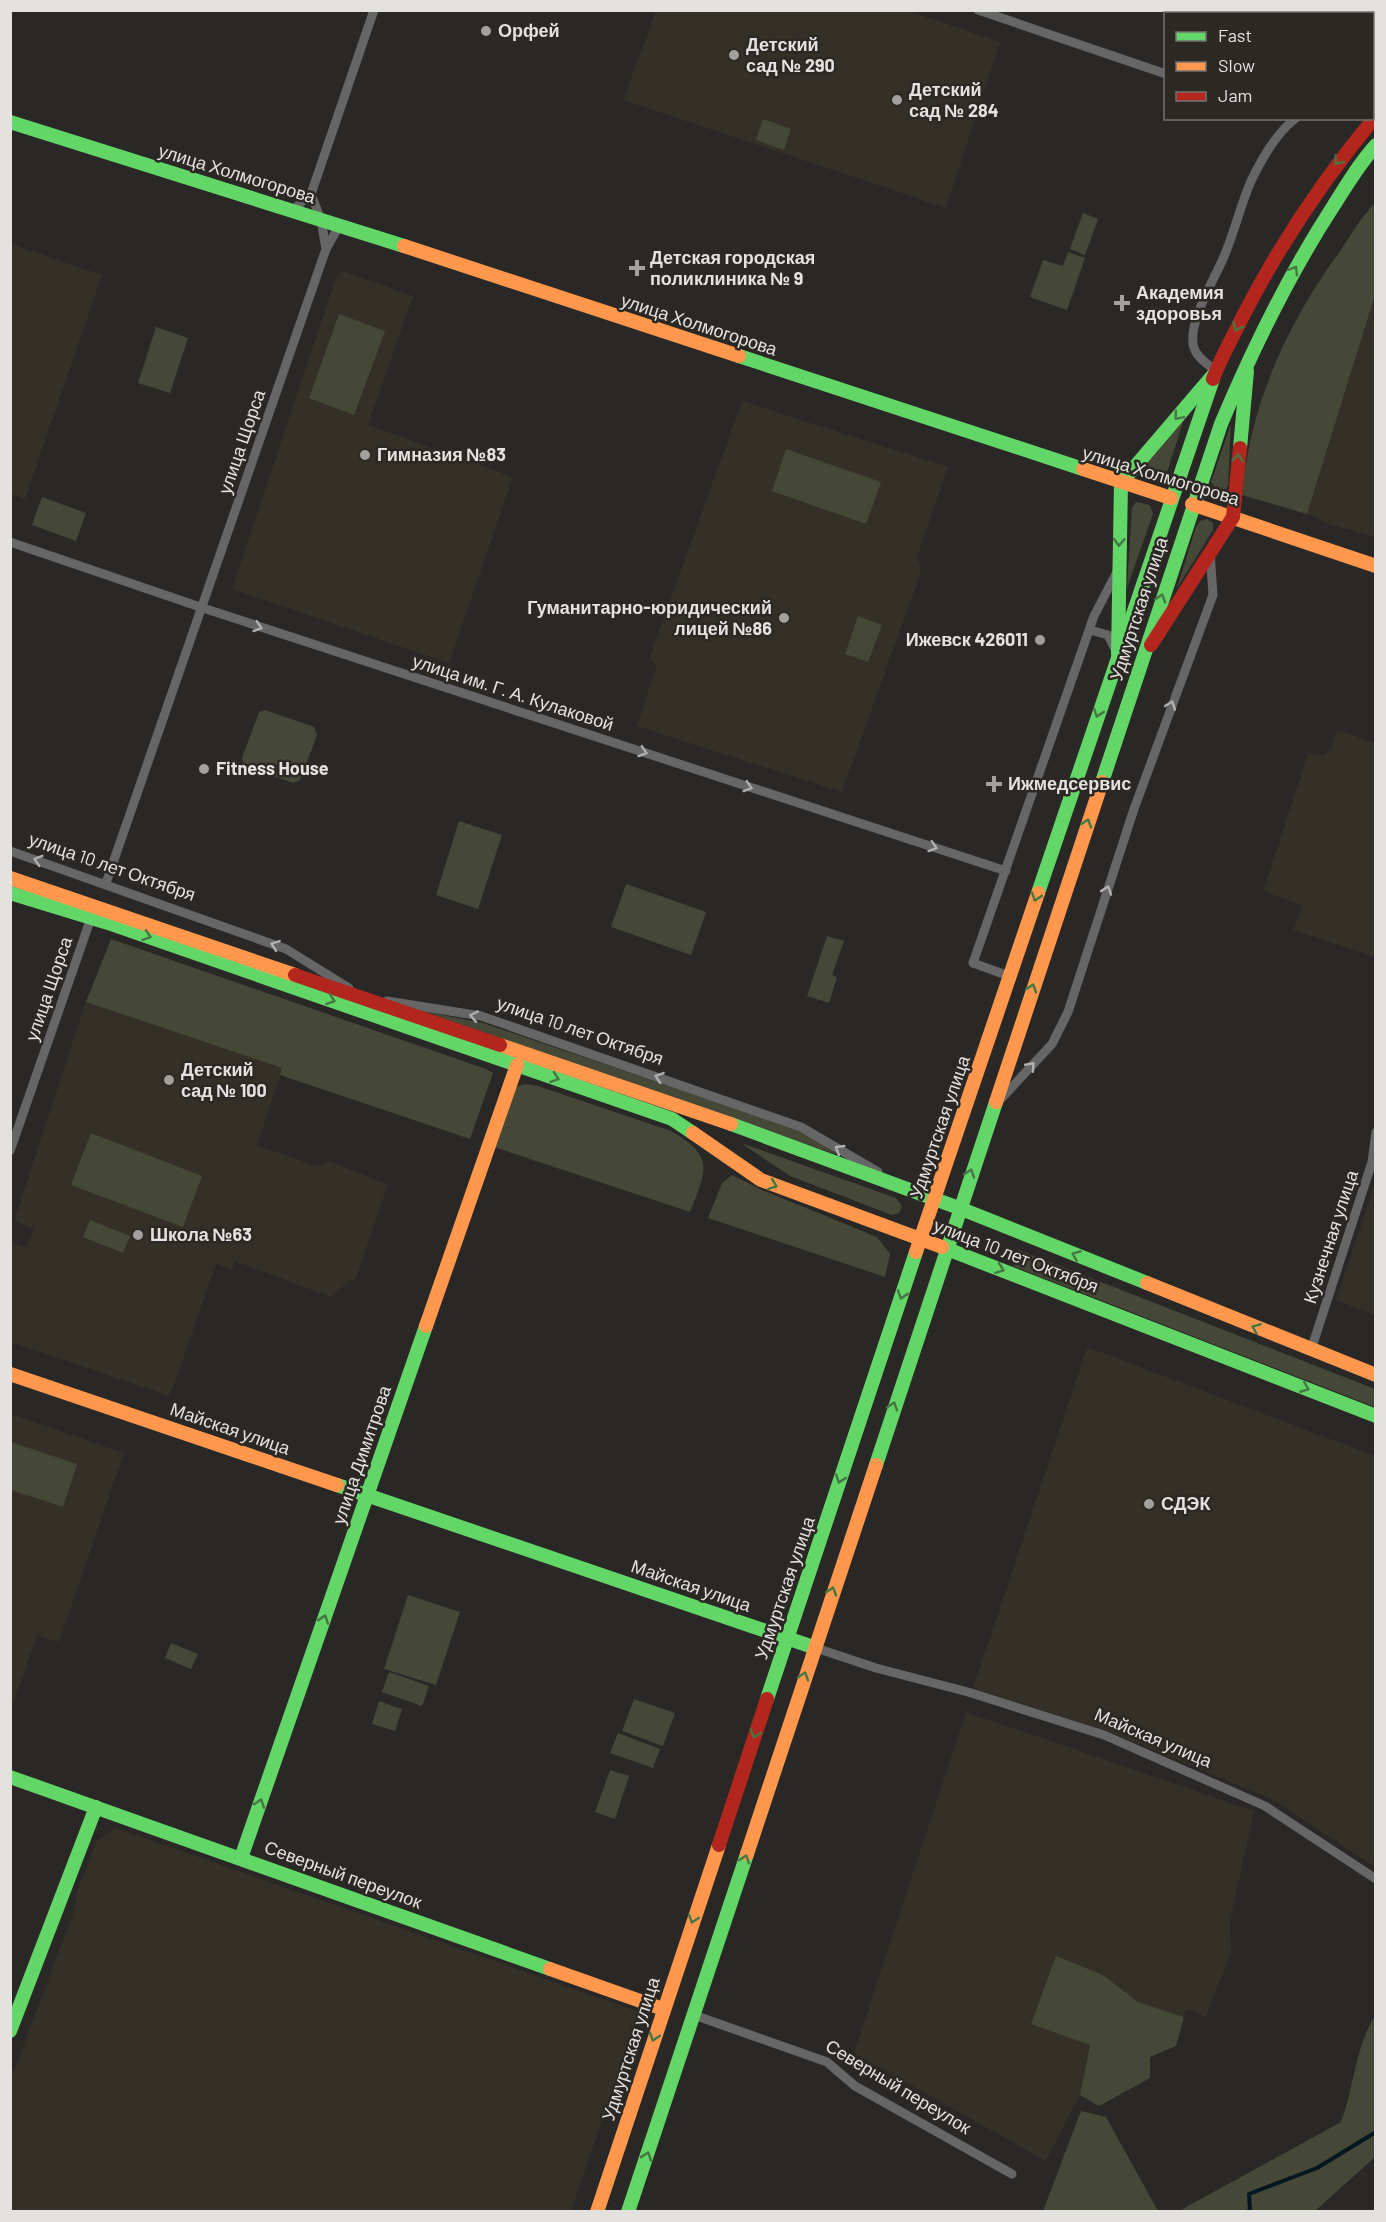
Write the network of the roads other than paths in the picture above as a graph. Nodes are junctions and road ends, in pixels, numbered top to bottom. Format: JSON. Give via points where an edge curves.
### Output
{"nodes":[{"id":1,"x":374,"y":10,"type":"edge"},
{"id":2,"x":978,"y":10,"type":"edge"},
{"id":3,"x":1164,"y":73,"type":"edge"},
{"id":4,"x":1293,"y":120,"type":"edge"},
{"id":5,"x":1373,"y":120,"type":"edge"},
{"id":6,"x":10,"y":122,"type":"edge"},
{"id":7,"x":1376,"y":145,"type":"edge"},
{"id":8,"x":311,"y":194,"type":"junction"},
{"id":9,"x":293,"y":210,"type":"junction"},
{"id":10,"x":321,"y":220,"type":"junction"},
{"id":11,"x":339,"y":226,"type":"junction"},
{"id":12,"x":326,"y":249,"type":"junction"},
{"id":13,"x":1248,"y":359,"type":"junction"},
{"id":14,"x":1216,"y":371,"type":"junction"},
{"id":15,"x":1121,"y":483,"type":"junction"},
{"id":16,"x":1171,"y":498,"type":"junction"},
{"id":17,"x":1192,"y":504,"type":"junction"},
{"id":18,"x":1233,"y":517,"type":"junction"},
{"id":19,"x":10,"y":542,"type":"edge"},
{"id":20,"x":1210,"y":551,"type":"junction"},
{"id":21,"x":1376,"y":566,"type":"edge"},
{"id":22,"x":1119,"y":568,"type":"junction"},
{"id":23,"x":202,"y":608,"type":"junction"},
{"id":24,"x":1090,"y":630,"type":"junction"},
{"id":25,"x":1118,"y":656,"type":"junction"},
{"id":26,"x":1140,"y":662,"type":"junction"},
{"id":27,"x":10,"y":851,"type":"edge"},
{"id":28,"x":1006,"y":871,"type":"junction"},
{"id":29,"x":10,"y":878,"type":"edge"},
{"id":30,"x":106,"y":883,"type":"junction"},
{"id":31,"x":10,"y":893,"type":"edge"},
{"id":32,"x":93,"y":912,"type":"junction"},
{"id":33,"x":1010,"y":976,"type":"junction"},
{"id":34,"x":362,"y":996,"type":"junction"},
{"id":35,"x":520,"y":1058,"type":"junction"},
{"id":36,"x":992,"y":1110,"type":"junction"},
{"id":37,"x":1376,"y":1132,"type":"edge"},
{"id":38,"x":10,"y":1151,"type":"edge"},
{"id":39,"x":908,"y":1190,"type":"junction"},
{"id":40,"x":935,"y":1200,"type":"junction"},
{"id":41,"x":959,"y":1208,"type":"junction"},
{"id":42,"x":921,"y":1239,"type":"junction"},
{"id":43,"x":945,"y":1248,"type":"junction"},
{"id":44,"x":1311,"y":1350,"type":"junction"},
{"id":45,"x":10,"y":1374,"type":"edge"},
{"id":46,"x":1376,"y":1375,"type":"edge"},
{"id":47,"x":1376,"y":1416,"type":"edge"},
{"id":48,"x":367,"y":1495,"type":"junction"},
{"id":49,"x":787,"y":1638,"type":"junction"},
{"id":50,"x":813,"y":1647,"type":"junction"},
{"id":51,"x":767,"y":1699,"type":"junction"},
{"id":52,"x":794,"y":1706,"type":"junction"},
{"id":53,"x":10,"y":1777,"type":"edge"},
{"id":54,"x":96,"y":1807,"type":"junction"},
{"id":55,"x":241,"y":1858,"type":"junction"},
{"id":56,"x":1376,"y":1879,"type":"edge"},
{"id":57,"x":663,"y":2008,"type":"junction"},
{"id":58,"x":694,"y":2015,"type":"junction"},
{"id":59,"x":10,"y":2031,"type":"edge"},
{"id":60,"x":1012,"y":2174,"type":"dead end"},
{"id":61,"x":597,"y":2211,"type":"edge"},
{"id":62,"x":628,"y":2211,"type":"edge"}],
"edges":[{"from":1,"to":8,"type":"street"},
{"from":2,"to":3,"type":"street"},
{"from":4,"to":14,"type":"street","via":[[1282,129],[1251,181],[1193,333],[1194,348]]},
{"from":5,"to":14,"type":"main road","name":"Удмуртская улица","one_way":true,"via":[[1325,178],[1282,243]]},
{"from":6,"to":9,"type":"main road","name":"улица Холмогорова"},
{"from":13,"to":7,"type":"main road","name":"Удмуртская улица","one_way":true,"via":[[1329,211]]},
{"from":8,"to":9,"type":"street"},
{"from":8,"to":10,"type":"street","name":"улица Щорса"},
{"from":9,"to":10,"type":"main road","name":"улица Холмогорова"},
{"from":10,"to":11,"type":"main road","name":"улица Холмогорова"},
{"from":10,"to":12,"type":"street","name":"улица Щорса"},
{"from":11,"to":12,"type":"street"},
{"from":11,"to":15,"type":"main road","name":"улица Холмогорова"},
{"from":12,"to":23,"type":"street","name":"улица Щорса"},
{"from":13,"to":17,"type":"main road","name":"Удмуртская улица"},
{"from":18,"to":13,"type":"main road","one_way":true},
{"from":14,"to":15,"type":"main road","one_way":true},
{"from":14,"to":16,"type":"main road","name":"Удмуртская улица"},
{"from":15,"to":16,"type":"main road","name":"улица Холмогорова"},
{"from":15,"to":22,"type":"main road","one_way":true},
{"from":16,"to":17,"type":"main road","name":"улица Холмогорова"},
{"from":16,"to":25,"type":"main road","name":"Удмуртская улица"},
{"from":17,"to":18,"type":"main road","name":"улица Холмогорова"},
{"from":26,"to":17,"type":"main road","name":"Удмуртская улица","one_way":true},
{"from":18,"to":20,"type":"main road"},
{"from":18,"to":21,"type":"main road","name":"улица Холмогорова"},
{"from":19,"to":23,"type":"street","name":"улица им. Г. А. Кулаковой"},
{"from":20,"to":26,"type":"main road"},
{"from":36,"to":20,"type":"street","name":"Удмуртская улица","one_way":true,"via":[[1052,1044],[1065,1019],[1134,809],[1213,595]]},
{"from":22,"to":24,"type":"street","name":"Удмуртская улица"},
{"from":22,"to":25,"type":"main road"},
{"from":23,"to":28,"type":"street","name":"улица им. Г. А. Кулаковой","one_way":true},
{"from":23,"to":30,"type":"street","name":"улица Щорса"},
{"from":24,"to":25,"type":"street","via":[[1108,635]]},
{"from":24,"to":28,"type":"street","name":"Удмуртская улица"},
{"from":25,"to":33,"type":"main road","name":"Удмуртская улица","one_way":true},
{"from":36,"to":26,"type":"main road","name":"Удмуртская улица","one_way":true},
{"from":30,"to":27,"type":"street","name":"улица 10 лет Октября","one_way":true},
{"from":28,"to":33,"type":"street","name":"Удмуртская улица","via":[[973,963]]},
{"from":29,"to":32,"type":"main road","name":"улица 10 лет Октября"},
{"from":34,"to":30,"type":"street","name":"улица 10 лет Октября","one_way":true,"via":[[286,949]]},
{"from":31,"to":32,"type":"main road","name":"улица 10 лет Октября"},
{"from":32,"to":34,"type":"main road","name":"улица 10 лет Октября"},
{"from":32,"to":35,"type":"main road","name":"улица 10 лет Октября","one_way":true},
{"from":32,"to":38,"type":"street","name":"улица Щорса"},
{"from":33,"to":40,"type":"main road","name":"Удмуртская улица"},
{"from":34,"to":35,"type":"main road","name":"улица 10 лет Октября"},
{"from":39,"to":34,"type":"street","name":"улица 10 лет Октября","one_way":true,"via":[[801,1127],[481,1016]]},
{"from":35,"to":39,"type":"main road","name":"улица 10 лет Октября","via":[[737,1126]]},
{"from":35,"to":42,"type":"main road","name":"улица 10 лет Октября","one_way":true,"via":[[672,1119],[761,1180]]},
{"from":35,"to":48,"type":"main road","name":"улица Димитрова"},
{"from":41,"to":36,"type":"main road","name":"Удмуртская улица","one_way":true},
{"from":37,"to":44,"type":"street","name":"Кузнечная улица","via":[[1372,1162]]},
{"from":39,"to":40,"type":"main road","name":"улица 10 лет Октября"},
{"from":40,"to":41,"type":"main road","name":"улица 10 лет Октября"},
{"from":40,"to":42,"type":"main road","name":"Удмуртская улица"},
{"from":41,"to":43,"type":"main road","name":"Удмуртская улица"},
{"from":44,"to":41,"type":"main road","name":"улица 10 лет Октября","one_way":true},
{"from":42,"to":43,"type":"main road","name":"улица 10 лет Октября"},
{"from":42,"to":49,"type":"main road","name":"Удмуртская улица","one_way":true},
{"from":43,"to":47,"type":"main road","name":"улица 10 лет Октября","one_way":true},
{"from":50,"to":43,"type":"main road","name":"Удмуртская улица","one_way":true},
{"from":44,"to":46,"type":"main road","name":"улица 10 лет Октября"},
{"from":45,"to":48,"type":"main road","name":"Майская улица"},
{"from":48,"to":49,"type":"main road","name":"Майская улица"},
{"from":55,"to":48,"type":"main road","name":"улица Димитрова","one_way":true},
{"from":49,"to":50,"type":"main road","name":"Майская улица"},
{"from":49,"to":51,"type":"main road","name":"Удмуртская улица"},
{"from":52,"to":50,"type":"main road","name":"Удмуртская улица","one_way":true},
{"from":50,"to":56,"type":"street","name":"Майская улица","via":[[1104,1735],[1265,1806]]},
{"from":51,"to":52,"type":"main road","via":[[776,1693],[783,1694],[790,1697]]},
{"from":51,"to":57,"type":"main road","name":"Удмуртская улица","one_way":true},
{"from":58,"to":52,"type":"main road","name":"Удмуртская улица","one_way":true},
{"from":53,"to":54,"type":"main road","name":"Северный переулок"},
{"from":54,"to":55,"type":"main road","name":"Северный переулок"},
{"from":54,"to":59,"type":"main road"},
{"from":55,"to":57,"type":"main road","name":"Северный переулок"},
{"from":57,"to":61,"type":"main road","name":"Удмуртская улица","one_way":true},
{"from":58,"to":60,"type":"street","name":"Северный переулок","via":[[827,2062],[855,2086]]},
{"from":62,"to":58,"type":"main road","name":"Удмуртская улица","one_way":true}]}
